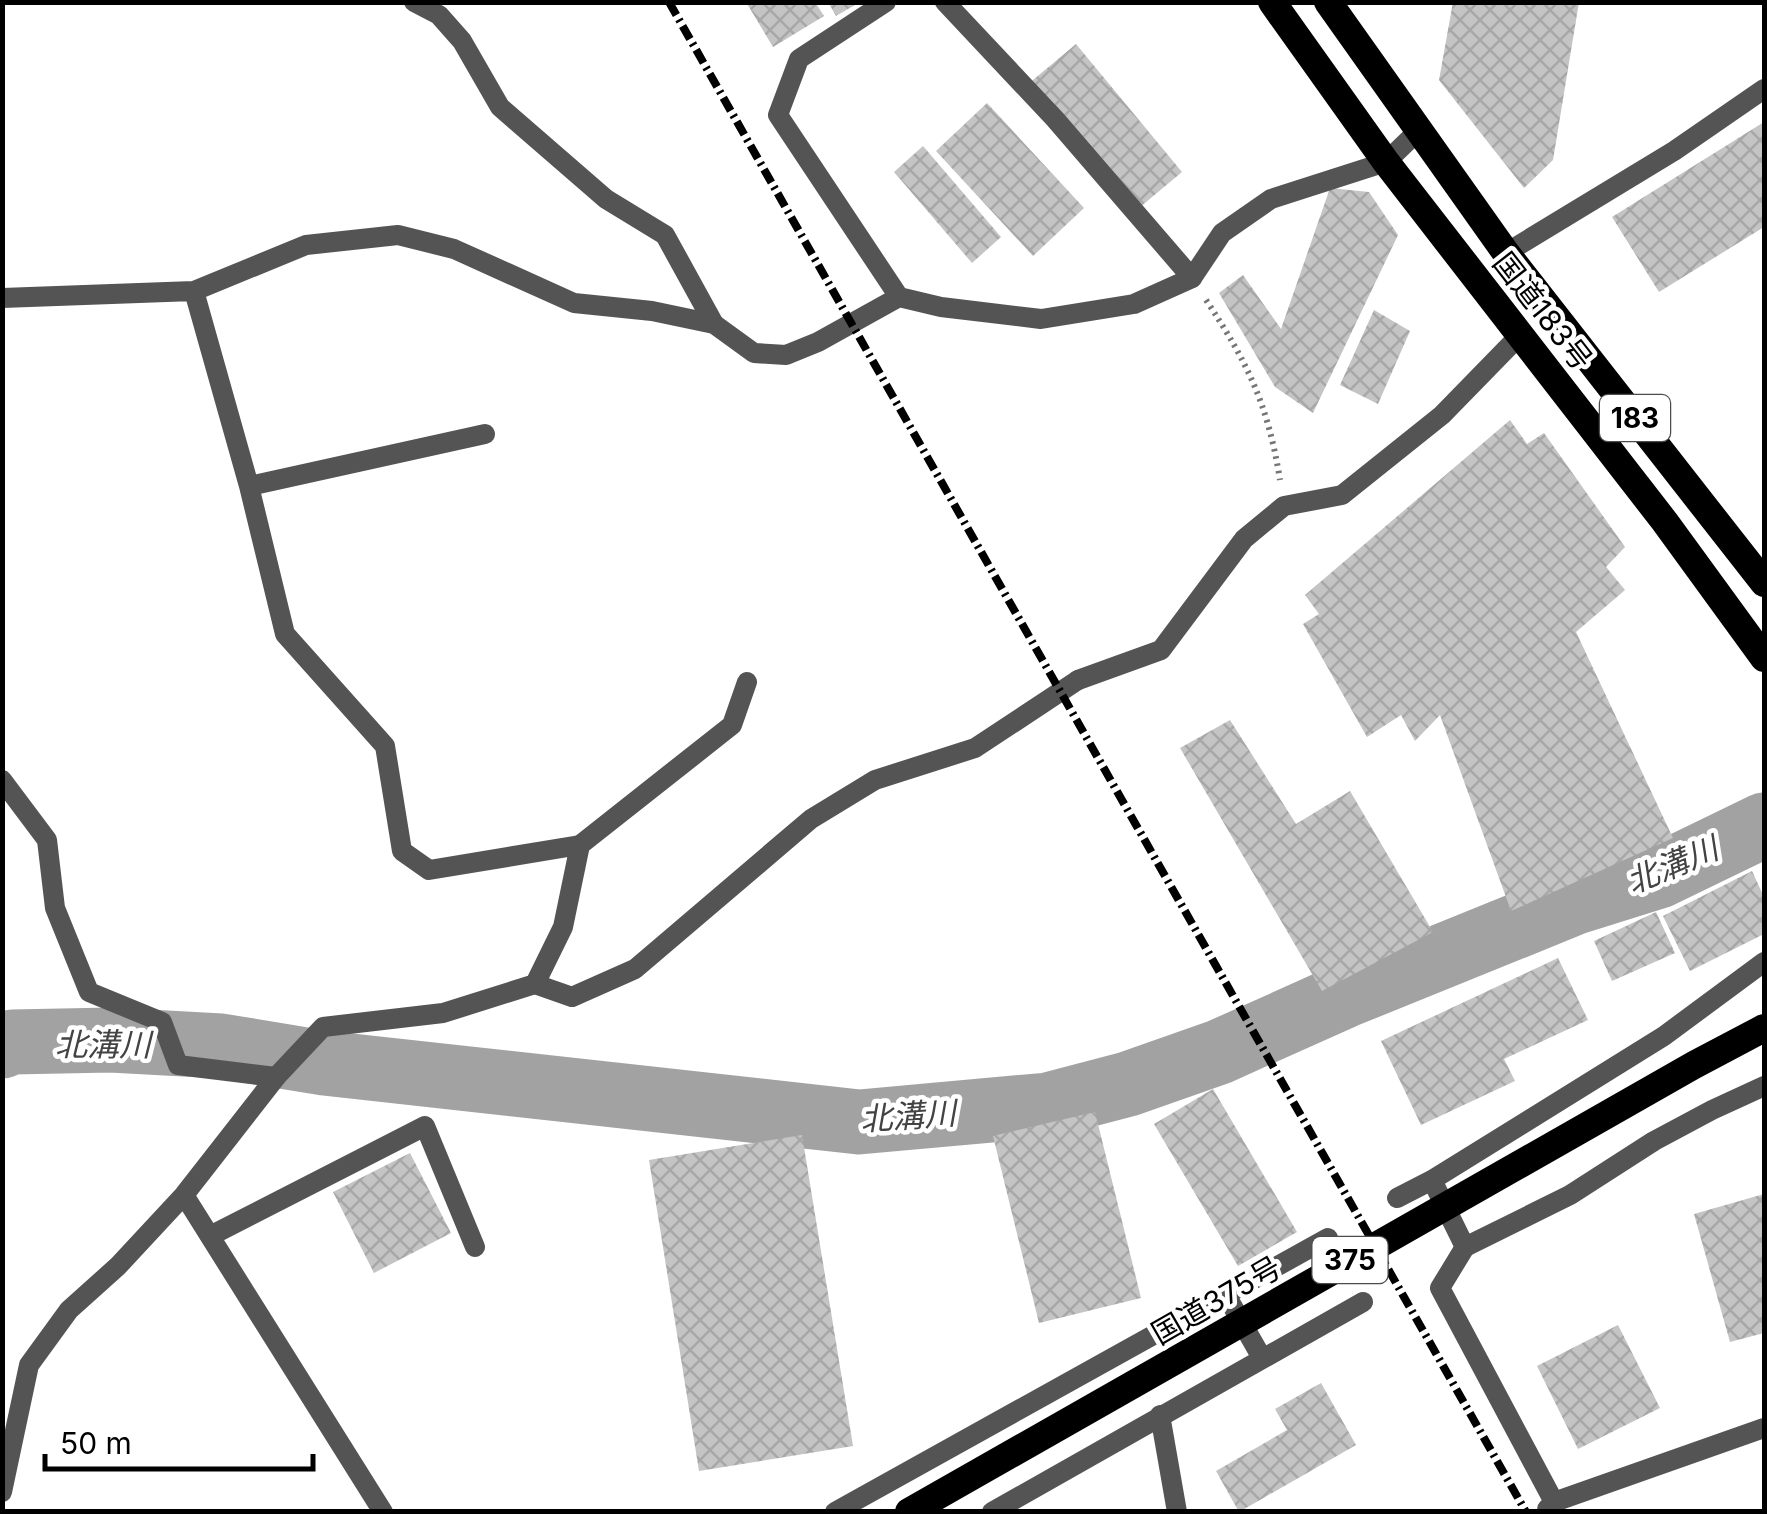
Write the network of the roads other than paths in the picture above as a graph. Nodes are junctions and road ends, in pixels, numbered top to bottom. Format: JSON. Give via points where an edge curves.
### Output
{"nodes":[{"id":1,"x":414,"y":2,"type":"edge"},
{"id":2,"x":886,"y":2,"type":"edge"},
{"id":3,"x":945,"y":2,"type":"edge"},
{"id":4,"x":1272,"y":2,"type":"edge"},
{"id":5,"x":1328,"y":2,"type":"edge"},
{"id":6,"x":1764,"y":89,"type":"edge"},
{"id":7,"x":1418,"y":131,"type":"junction"},
{"id":8,"x":1386,"y":162,"type":"junction"},
{"id":9,"x":1506,"y":253,"type":"junction"},
{"id":10,"x":1192,"y":278,"type":"junction"},
{"id":11,"x":194,"y":292,"type":"junction"},
{"id":12,"x":2,"y":298,"type":"edge"},
{"id":13,"x":893,"y":299,"type":"junction"},
{"id":14,"x":714,"y":324,"type":"junction"},
{"id":15,"x":1520,"y":335,"type":"junction"},
{"id":16,"x":486,"y":434,"type":"dead end"},
{"id":17,"x":249,"y":486,"type":"junction"},
{"id":18,"x":1764,"y":582,"type":"edge"},
{"id":19,"x":1756,"y":647,"type":"edge"},
{"id":20,"x":1764,"y":679,"type":"edge"},
{"id":21,"x":748,"y":682,"type":"dead end"},
{"id":22,"x":2,"y":780,"type":"edge"},
{"id":23,"x":580,"y":846,"type":"junction"},
{"id":24,"x":1764,"y":962,"type":"edge"},
{"id":25,"x":535,"y":984,"type":"junction"},
{"id":26,"x":1764,"y":1028,"type":"edge"},
{"id":27,"x":276,"y":1077,"type":"junction"},
{"id":28,"x":1764,"y":1086,"type":"edge"},
{"id":29,"x":1432,"y":1180,"type":"junction"},
{"id":30,"x":184,"y":1195,"type":"junction"},
{"id":31,"x":1397,"y":1198,"type":"dead end"},
{"id":32,"x":210,"y":1236,"type":"junction"},
{"id":33,"x":1328,"y":1238,"type":"dead end"},
{"id":34,"x":475,"y":1246,"type":"dead end"},
{"id":35,"x":1465,"y":1247,"type":"junction"},
{"id":36,"x":1226,"y":1295,"type":"junction"},
{"id":37,"x":1363,"y":1302,"type":"dead end"},
{"id":38,"x":1262,"y":1358,"type":"junction"},
{"id":39,"x":1160,"y":1415,"type":"junction"},
{"id":40,"x":1764,"y":1428,"type":"edge"},
{"id":41,"x":2,"y":1492,"type":"edge"},
{"id":42,"x":1549,"y":1507,"type":"edge"},
{"id":43,"x":383,"y":1512,"type":"edge"},
{"id":44,"x":836,"y":1512,"type":"edge"},
{"id":45,"x":909,"y":1512,"type":"edge"},
{"id":46,"x":992,"y":1512,"type":"edge"},
{"id":47,"x":1178,"y":1512,"type":"edge"}],
"edges":[{"from":1,"to":14,"type":"street","via":[[439,15],[462,41],[500,106],[606,199],[665,235]]},
{"from":2,"to":13,"type":"street","via":[[799,59],[778,115]]},
{"from":3,"to":10,"type":"street"},
{"from":4,"to":8,"type":"highway","name":"国道183号","number":"183"},
{"from":5,"to":7,"type":"highway","name":"国道183号","number":"183"},
{"from":6,"to":9,"type":"street"},
{"from":7,"to":8,"type":"street"},
{"from":7,"to":9,"type":"highway","name":"国道183号","number":"183"},
{"from":8,"to":10,"type":"street","via":[[1271,199],[1222,233]]},
{"from":8,"to":15,"type":"highway","name":"国道183号","number":"183"},
{"from":9,"to":18,"type":"highway","name":"国道183号","number":"183"},
{"from":10,"to":13,"type":"street","via":[[1134,304],[1041,318]]},
{"from":11,"to":12,"type":"street"},
{"from":11,"to":14,"type":"street","via":[[306,245],[398,235],[454,249],[574,303]]},
{"from":11,"to":17,"type":"street"},
{"from":13,"to":14,"type":"street","via":[[786,354],[754,353]]},
{"from":15,"to":19,"type":"highway","name":"国道183号","number":"183"},
{"from":15,"to":25,"type":"street","via":[[1442,415],[1342,495],[1284,506],[1244,539],[1161,650],[1078,680],[975,748],[875,780],[810,819],[635,970],[572,997]]},
{"from":16,"to":17,"type":"street"},
{"from":17,"to":23,"type":"street","via":[[284,634],[385,746],[402,851],[430,870]]},
{"from":19,"to":20,"type":"highway","name":"国道183号"},
{"from":21,"to":23,"type":"street","via":[[732,725]]},
{"from":22,"to":27,"type":"street","via":[[47,840],[55,908],[89,992],[162,1022],[178,1065]]},
{"from":23,"to":25,"type":"street","via":[[563,927]]},
{"from":24,"to":29,"type":"street","via":[[1664,1036]]},
{"from":25,"to":27,"type":"street","via":[[442,1013],[323,1028]]},
{"from":26,"to":45,"type":"highway","name":"国道375号","number":"375"},
{"from":27,"to":30,"type":"street"},
{"from":28,"to":35,"type":"street"},
{"from":29,"to":31,"type":"street"},
{"from":29,"to":35,"type":"street"},
{"from":30,"to":32,"type":"street"},
{"from":30,"to":41,"type":"street","via":[[69,1310],[29,1365]]},
{"from":32,"to":34,"type":"street","via":[[426,1126]]},
{"from":32,"to":43,"type":"street"},
{"from":33,"to":36,"type":"street"},
{"from":35,"to":42,"type":"street","via":[[1440,1288]]},
{"from":36,"to":38,"type":"street"},
{"from":36,"to":44,"type":"street"},
{"from":37,"to":38,"type":"street"},
{"from":38,"to":39,"type":"street"},
{"from":39,"to":46,"type":"street"},
{"from":39,"to":47,"type":"street"},
{"from":40,"to":42,"type":"street"}]}
